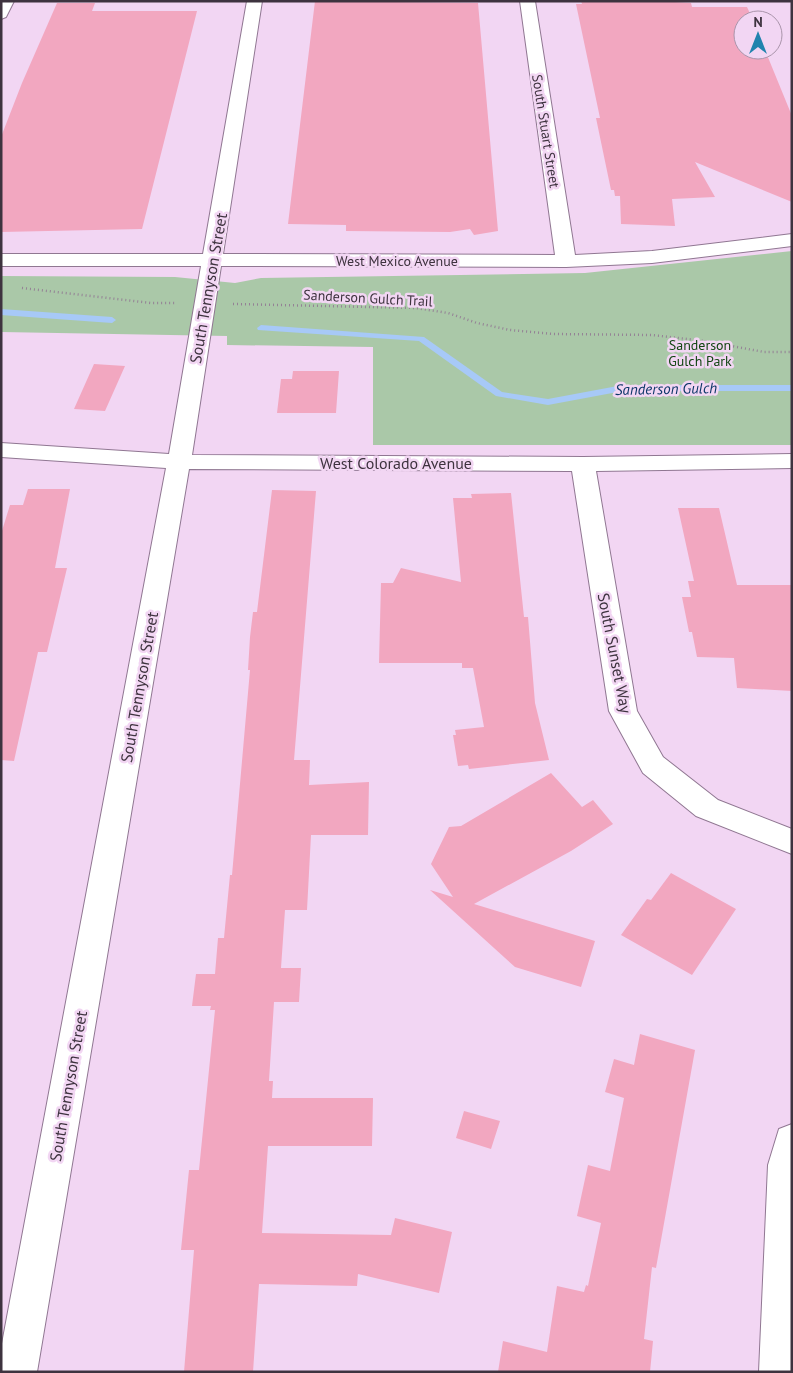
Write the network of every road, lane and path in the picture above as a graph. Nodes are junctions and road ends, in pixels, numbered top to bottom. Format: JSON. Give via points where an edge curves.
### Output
{"nodes":[{"id":1,"x":7,"y":1,"type":"edge"},
{"id":2,"x":255,"y":1,"type":"edge"},
{"id":3,"x":526,"y":1,"type":"edge"},
{"id":4,"x":1,"y":14,"type":"edge"},
{"id":5,"x":792,"y":240,"type":"edge"},
{"id":6,"x":1,"y":260,"type":"edge"},
{"id":7,"x":213,"y":261,"type":"junction"},
{"id":8,"x":566,"y":261,"type":"junction"},
{"id":9,"x":18,"y":287,"type":"dead end"},
{"id":10,"x":204,"y":303,"type":"junction"},
{"id":11,"x":792,"y":352,"type":"edge"},
{"id":12,"x":1,"y":450,"type":"edge"},
{"id":13,"x":792,"y":461,"type":"edge"},
{"id":14,"x":179,"y":462,"type":"junction"},
{"id":15,"x":583,"y":464,"type":"junction"},
{"id":16,"x":792,"y":842,"type":"edge"},
{"id":17,"x":792,"y":1141,"type":"edge"},
{"id":18,"x":17,"y":1372,"type":"edge"},
{"id":19,"x":779,"y":1372,"type":"edge"}],
"edges":[{"from":1,"to":4,"type":"street"},
{"from":2,"to":7,"type":"street","name":"South Tennyson Street"},
{"from":3,"to":8,"type":"street","name":"South Stuart Street"},
{"from":5,"to":8,"type":"street","name":"West Mexico Avenue","via":[[652,257]]},
{"from":6,"to":7,"type":"street","name":"West Mexico Avenue"},
{"from":7,"to":8,"type":"street","name":"West Mexico Avenue"},
{"from":7,"to":10,"type":"street","name":"South Tennyson Street"},
{"from":9,"to":10,"type":"path","name":"Sanderson Gulch Trail","via":[[151,303]]},
{"from":10,"to":11,"type":"path","name":"Sanderson Gulch Trail","via":[[416,308],[510,330],[652,336],[705,341],[764,352]]},
{"from":10,"to":14,"type":"street","name":"South Tennyson Street"},
{"from":12,"to":14,"type":"street","name":"West Colorado Avenue"},
{"from":13,"to":15,"type":"street","name":"West Colorado Avenue"},
{"from":14,"to":15,"type":"street","name":"West Colorado Avenue"},
{"from":14,"to":18,"type":"street","name":"South Tennyson Street"},
{"from":15,"to":16,"type":"street","name":"South Sunset Way","via":[[623,711],[652,766],[707,808]]},
{"from":17,"to":19,"type":"street","via":[[786,1165]]}]}
